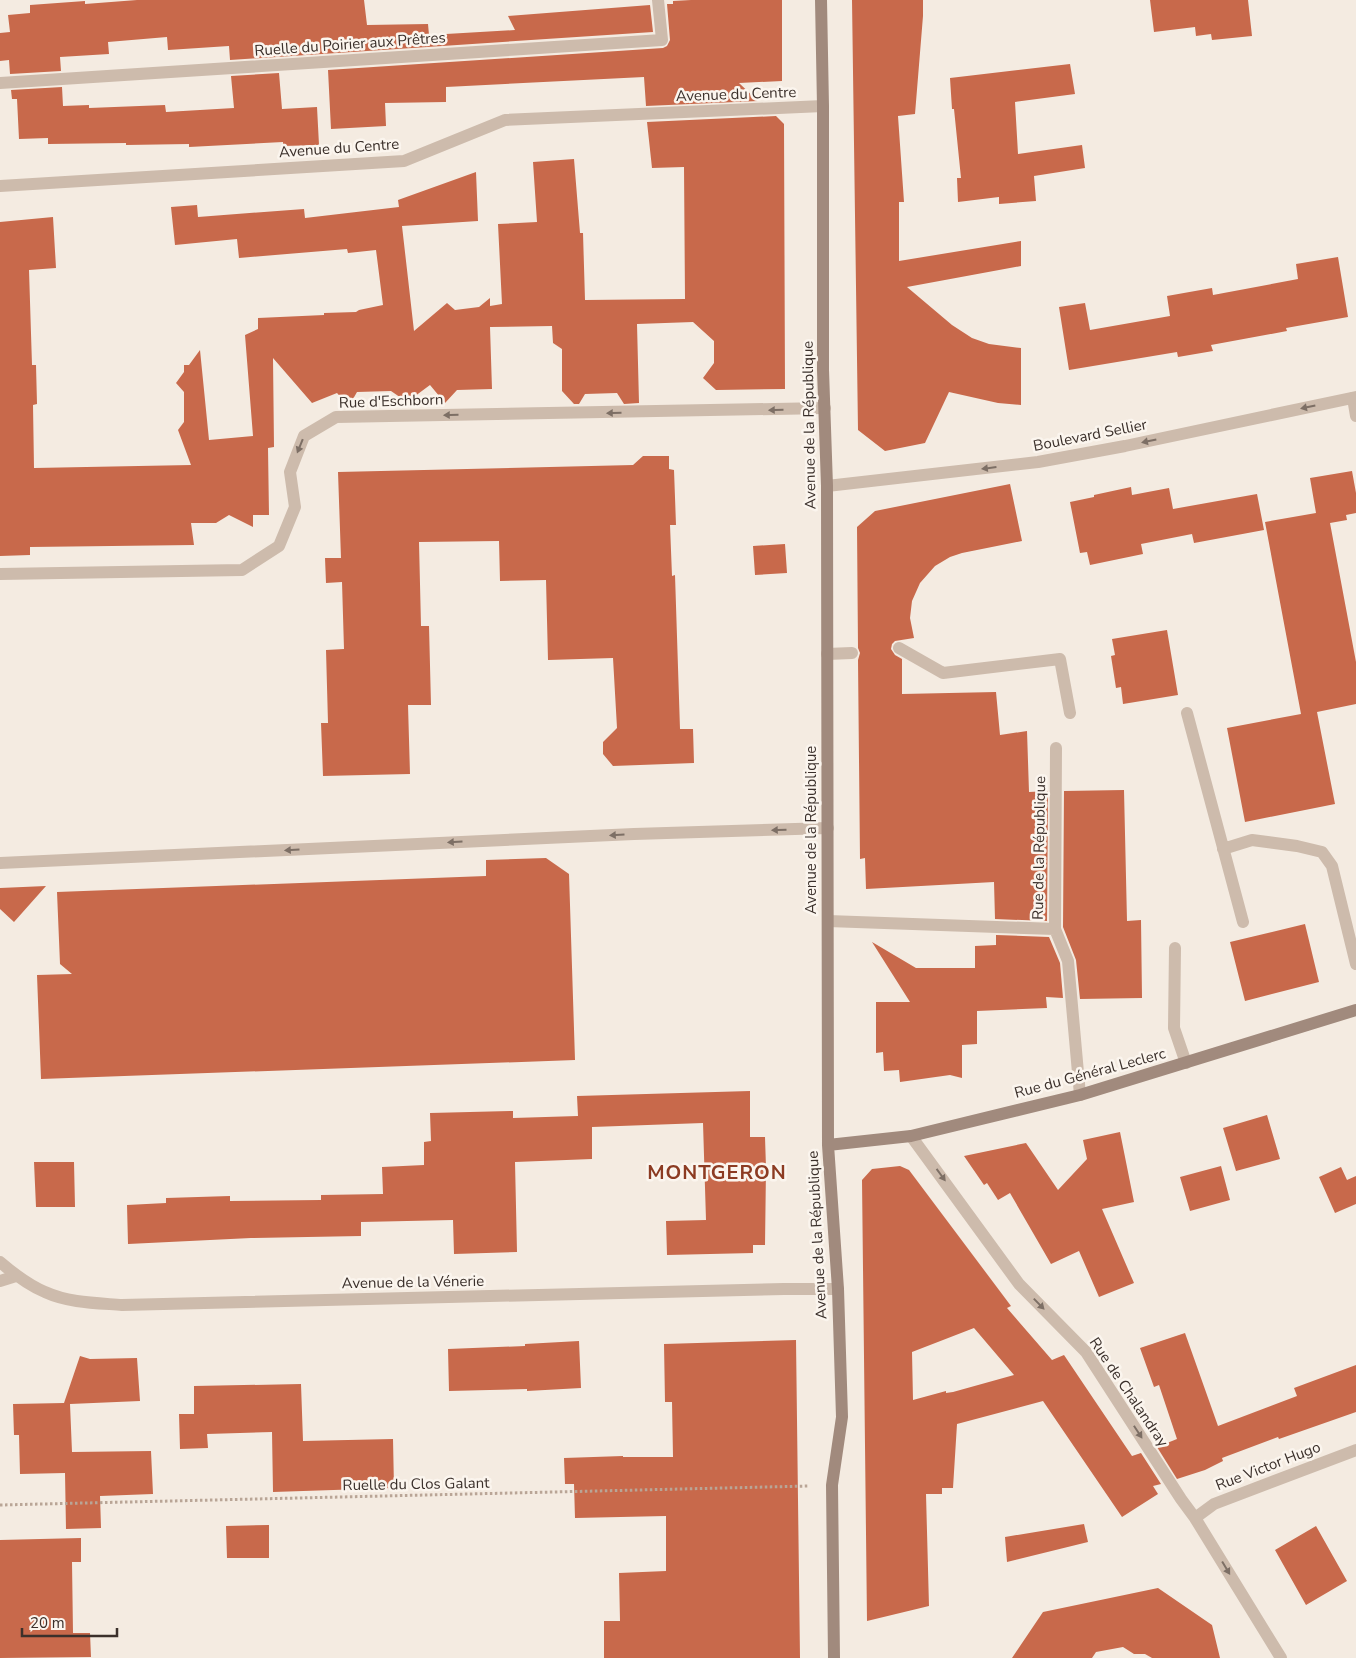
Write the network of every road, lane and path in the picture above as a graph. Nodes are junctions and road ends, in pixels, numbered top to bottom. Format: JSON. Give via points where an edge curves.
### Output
{"nodes":[{"id":1,"x":658,"y":0,"type":"edge"},
{"id":2,"x":821,"y":0,"type":"edge"},
{"id":3,"x":0,"y":83,"type":"edge"},
{"id":4,"x":823,"y":106,"type":"junction"},
{"id":5,"x":0,"y":186,"type":"edge"},
{"id":6,"x":1354,"y":398,"type":"edge"},
{"id":7,"x":825,"y":408,"type":"junction"},
{"id":8,"x":1356,"y":416,"type":"edge"},
{"id":9,"x":827,"y":486,"type":"junction"},
{"id":10,"x":0,"y":574,"type":"edge"},
{"id":11,"x":899,"y":648,"type":"dead end"},
{"id":12,"x":852,"y":653,"type":"dead end"},
{"id":13,"x":827,"y":654,"type":"junction"},
{"id":14,"x":1070,"y":713,"type":"dead end"},
{"id":15,"x":1187,"y":713,"type":"dead end"},
{"id":16,"x":1056,"y":748,"type":"dead end"},
{"id":17,"x":828,"y":828,"type":"junction"},
{"id":18,"x":1223,"y":849,"type":"junction"},
{"id":19,"x":0,"y":863,"type":"edge"},
{"id":20,"x":828,"y":921,"type":"junction"},
{"id":21,"x":1243,"y":922,"type":"dead end"},
{"id":22,"x":1054,"y":929,"type":"junction"},
{"id":23,"x":1176,"y":948,"type":"dead end"},
{"id":24,"x":1356,"y":964,"type":"edge"},
{"id":25,"x":1356,"y":1010,"type":"edge"},
{"id":26,"x":1186,"y":1063,"type":"junction"},
{"id":27,"x":1080,"y":1095,"type":"junction"},
{"id":28,"x":911,"y":1136,"type":"junction"},
{"id":29,"x":828,"y":1146,"type":"junction"},
{"id":30,"x":0,"y":1262,"type":"edge"},
{"id":31,"x":16,"y":1276,"type":"junction"},
{"id":32,"x":0,"y":1281,"type":"edge"},
{"id":33,"x":838,"y":1289,"type":"junction"},
{"id":34,"x":1356,"y":1450,"type":"edge"},
{"id":35,"x":832,"y":1485,"type":"junction"},
{"id":36,"x":0,"y":1505,"type":"edge"},
{"id":37,"x":1195,"y":1518,"type":"junction"},
{"id":38,"x":834,"y":1658,"type":"edge"},
{"id":39,"x":1280,"y":1658,"type":"edge"}],
"edges":[{"from":1,"to":3,"type":"street","name":"Ruelle du Poirier aux Prêtres","via":[[662,40]]},
{"from":2,"to":4,"type":"main road","name":"Avenue de la République"},
{"from":4,"to":5,"type":"street","name":"Avenue du Centre","via":[[505,120],[404,161]]},
{"from":4,"to":7,"type":"main road","name":"Avenue de la République"},
{"from":6,"to":8,"type":"street"},
{"from":6,"to":9,"type":"street","name":"Boulevard Sellier","one_way":true,"via":[[1038,462]]},
{"from":7,"to":9,"type":"main road","name":"Avenue de la République"},
{"from":7,"to":10,"type":"street","name":"Rue d'Eschborn","one_way":true,"via":[[336,417],[304,436],[290,472],[296,507],[279,546],[242,570]]},
{"from":9,"to":13,"type":"main road","name":"Avenue de la République"},
{"from":11,"to":14,"type":"street","via":[[943,673],[1060,659]]},
{"from":12,"to":13,"type":"street"},
{"from":13,"to":17,"type":"main road","name":"Avenue de la République"},
{"from":15,"to":18,"type":"street"},
{"from":16,"to":22,"type":"street","name":"Rue de la République"},
{"from":17,"to":19,"type":"street","one_way":true},
{"from":17,"to":20,"type":"main road","name":"Avenue de la République"},
{"from":18,"to":21,"type":"street"},
{"from":18,"to":24,"type":"street","via":[[1252,840],[1322,852],[1332,866]]},
{"from":20,"to":22,"type":"street"},
{"from":20,"to":29,"type":"main road","name":"Avenue de la République"},
{"from":22,"to":27,"type":"street","name":"Rue de la République","via":[[1068,961]]},
{"from":23,"to":26,"type":"street","via":[[1174,1028]]},
{"from":25,"to":26,"type":"main road","name":"Rue du Général Leclerc"},
{"from":26,"to":27,"type":"main road","name":"Rue du Général Leclerc"},
{"from":27,"to":28,"type":"main road","name":"Rue du Général Leclerc"},
{"from":28,"to":29,"type":"main road","name":"Rue du Général Leclerc"},
{"from":28,"to":37,"type":"street","name":"Rue de Chalandray","one_way":true,"via":[[1019,1284],[1086,1352]]},
{"from":29,"to":33,"type":"main road","name":"Avenue de la République"},
{"from":30,"to":31,"type":"street","name":"Avenue de la Vénerie"},
{"from":31,"to":32,"type":"street"},
{"from":31,"to":33,"type":"street","name":"Avenue de la Vénerie","via":[[46,1293],[122,1306]]},
{"from":33,"to":35,"type":"main road","name":"Avenue de la République","via":[[842,1417]]},
{"from":34,"to":37,"type":"street","name":"Rue Victor Hugo","via":[[1214,1504]]},
{"from":35,"to":36,"type":"path","name":"Ruelle du Clos Galant"},
{"from":35,"to":38,"type":"main road","name":"Avenue de la République"},
{"from":37,"to":39,"type":"street","name":"Rue de Chalandray","one_way":true}]}
